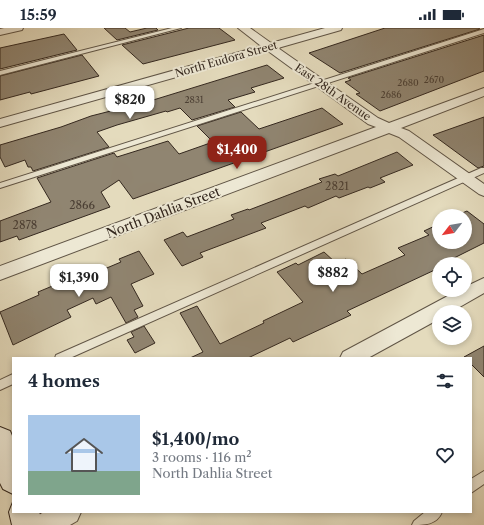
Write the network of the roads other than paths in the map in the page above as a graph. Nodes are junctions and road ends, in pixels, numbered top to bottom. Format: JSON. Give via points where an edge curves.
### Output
{"nodes":[{"id":1,"x":18,"y":28,"type":"edge"},
{"id":2,"x":178,"y":28,"type":"edge"},
{"id":3,"x":244,"y":28,"type":"edge"},
{"id":4,"x":337,"y":28,"type":"edge"},
{"id":5,"x":484,"y":31,"type":"edge"},
{"id":6,"x":0,"y":32,"type":"edge"},
{"id":7,"x":270,"y":47,"type":"junction"},
{"id":8,"x":0,"y":73,"type":"edge"},
{"id":9,"x":320,"y":84,"type":"junction"},
{"id":10,"x":484,"y":92,"type":"edge"},
{"id":11,"x":0,"y":123,"type":"edge"},
{"id":12,"x":388,"y":127,"type":"junction"},
{"id":13,"x":484,"y":170,"type":"edge"},
{"id":14,"x":465,"y":178,"type":"junction"},
{"id":15,"x":0,"y":186,"type":"edge"},
{"id":16,"x":484,"y":191,"type":"edge"},
{"id":17,"x":0,"y":273,"type":"edge"},
{"id":18,"x":484,"y":285,"type":"edge"},
{"id":19,"x":62,"y":357,"type":"edge"},
{"id":20,"x":352,"y":357,"type":"edge"},
{"id":21,"x":12,"y":379,"type":"edge"},
{"id":22,"x":0,"y":384,"type":"edge"},
{"id":23,"x":0,"y":440,"type":"edge"},
{"id":24,"x":12,"y":476,"type":"edge"},
{"id":25,"x":484,"y":477,"type":"edge"},
{"id":26,"x":472,"y":486,"type":"edge"},
{"id":27,"x":24,"y":513,"type":"edge"},
{"id":28,"x":66,"y":513,"type":"edge"},
{"id":29,"x":435,"y":513,"type":"edge"},
{"id":30,"x":28,"y":525,"type":"edge"},
{"id":31,"x":46,"y":525,"type":"edge"},
{"id":32,"x":418,"y":525,"type":"edge"}],
"edges":[{"from":1,"to":6,"type":"street"},
{"from":2,"to":8,"type":"lane"},
{"from":3,"to":7,"type":"street","name":"East 28th Avenue"},
{"from":4,"to":7,"type":"street","name":"North Eudora Street"},
{"from":5,"to":9,"type":"lane"},
{"from":7,"to":9,"type":"street","name":"East 28th Avenue"},
{"from":7,"to":11,"type":"street","name":"North Eudora Street"},
{"from":9,"to":12,"type":"street","name":"East 28th Avenue","via":[[373,121]]},
{"from":9,"to":15,"type":"lane"},
{"from":10,"to":12,"type":"street","name":"North Dahlia Street"},
{"from":12,"to":14,"type":"street","name":"East 28th Avenue","via":[[404,134]]},
{"from":12,"to":17,"type":"street","name":"North Dahlia Street"},
{"from":13,"to":14,"type":"lane"},
{"from":14,"to":16,"type":"street","name":"East 28th Avenue"},
{"from":14,"to":19,"type":"lane"},
{"from":18,"to":20,"type":"street"},
{"from":21,"to":22,"type":"lane"},
{"from":23,"to":24,"type":"street"},
{"from":25,"to":26,"type":"lane"},
{"from":27,"to":30,"type":"street"},
{"from":28,"to":31,"type":"street"},
{"from":29,"to":32,"type":"lane"}]}
